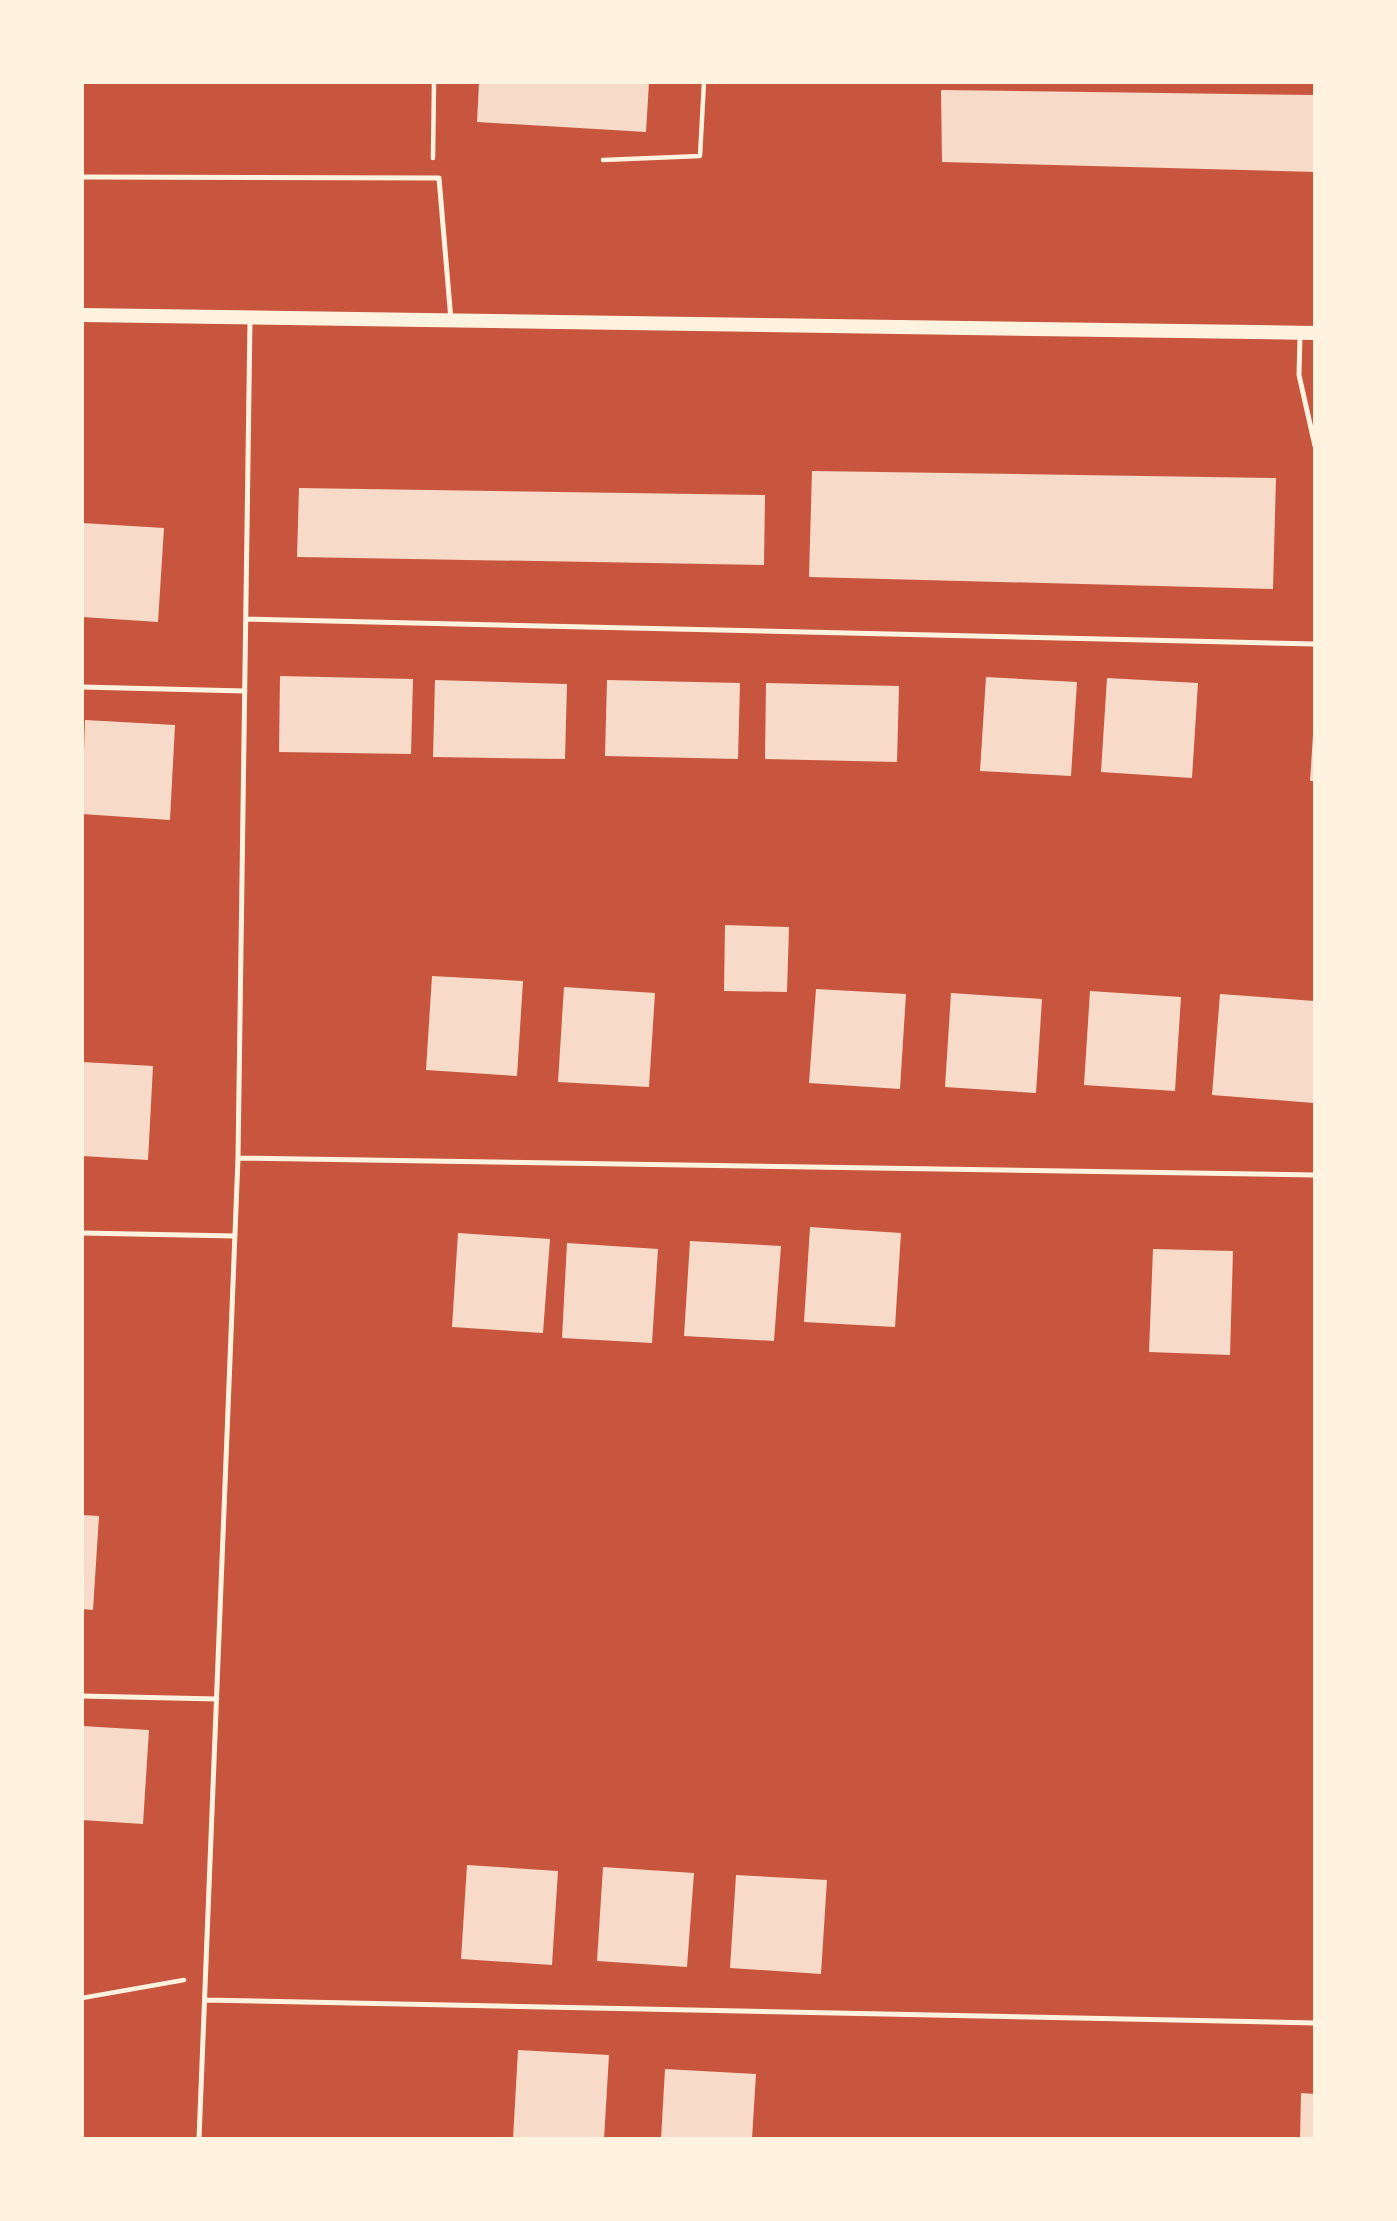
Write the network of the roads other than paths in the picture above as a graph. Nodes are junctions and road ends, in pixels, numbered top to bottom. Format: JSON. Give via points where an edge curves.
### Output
{"nodes":[{"id":1,"x":82,"y":177,"type":"edge"},
{"id":2,"x":82,"y":314,"type":"edge"},
{"id":3,"x":250,"y":317,"type":"junction"},
{"id":4,"x":451,"y":320,"type":"junction"},
{"id":5,"x":1308,"y":333,"type":"edge"},
{"id":6,"x":1315,"y":446,"type":"edge"},
{"id":7,"x":246,"y":619,"type":"junction"},
{"id":8,"x":1315,"y":644,"type":"edge"},
{"id":9,"x":82,"y":687,"type":"edge"},
{"id":10,"x":245,"y":691,"type":"junction"},
{"id":11,"x":238,"y":1158,"type":"junction"},
{"id":12,"x":1315,"y":1175,"type":"edge"},
{"id":13,"x":82,"y":1233,"type":"edge"},
{"id":14,"x":234,"y":1236,"type":"junction"},
{"id":15,"x":82,"y":1696,"type":"edge"},
{"id":16,"x":217,"y":1699,"type":"junction"},
{"id":17,"x":205,"y":2000,"type":"junction"},
{"id":18,"x":1315,"y":2023,"type":"edge"},
{"id":19,"x":199,"y":2139,"type":"edge"}],
"edges":[{"from":1,"to":4,"type":"lane","via":[[439,178]]},
{"from":2,"to":3,"type":"main road"},
{"from":3,"to":4,"type":"main road"},
{"from":3,"to":7,"type":"lane"},
{"from":4,"to":5,"type":"main road"},
{"from":5,"to":6,"type":"lane","via":[[1298,375]]},
{"from":7,"to":8,"type":"lane"},
{"from":7,"to":10,"type":"lane"},
{"from":9,"to":10,"type":"lane"},
{"from":10,"to":11,"type":"lane"},
{"from":11,"to":12,"type":"lane"},
{"from":11,"to":14,"type":"lane"},
{"from":13,"to":14,"type":"lane"},
{"from":14,"to":16,"type":"lane"},
{"from":15,"to":16,"type":"lane"},
{"from":16,"to":17,"type":"lane"},
{"from":17,"to":18,"type":"lane"},
{"from":17,"to":19,"type":"lane"}]}
